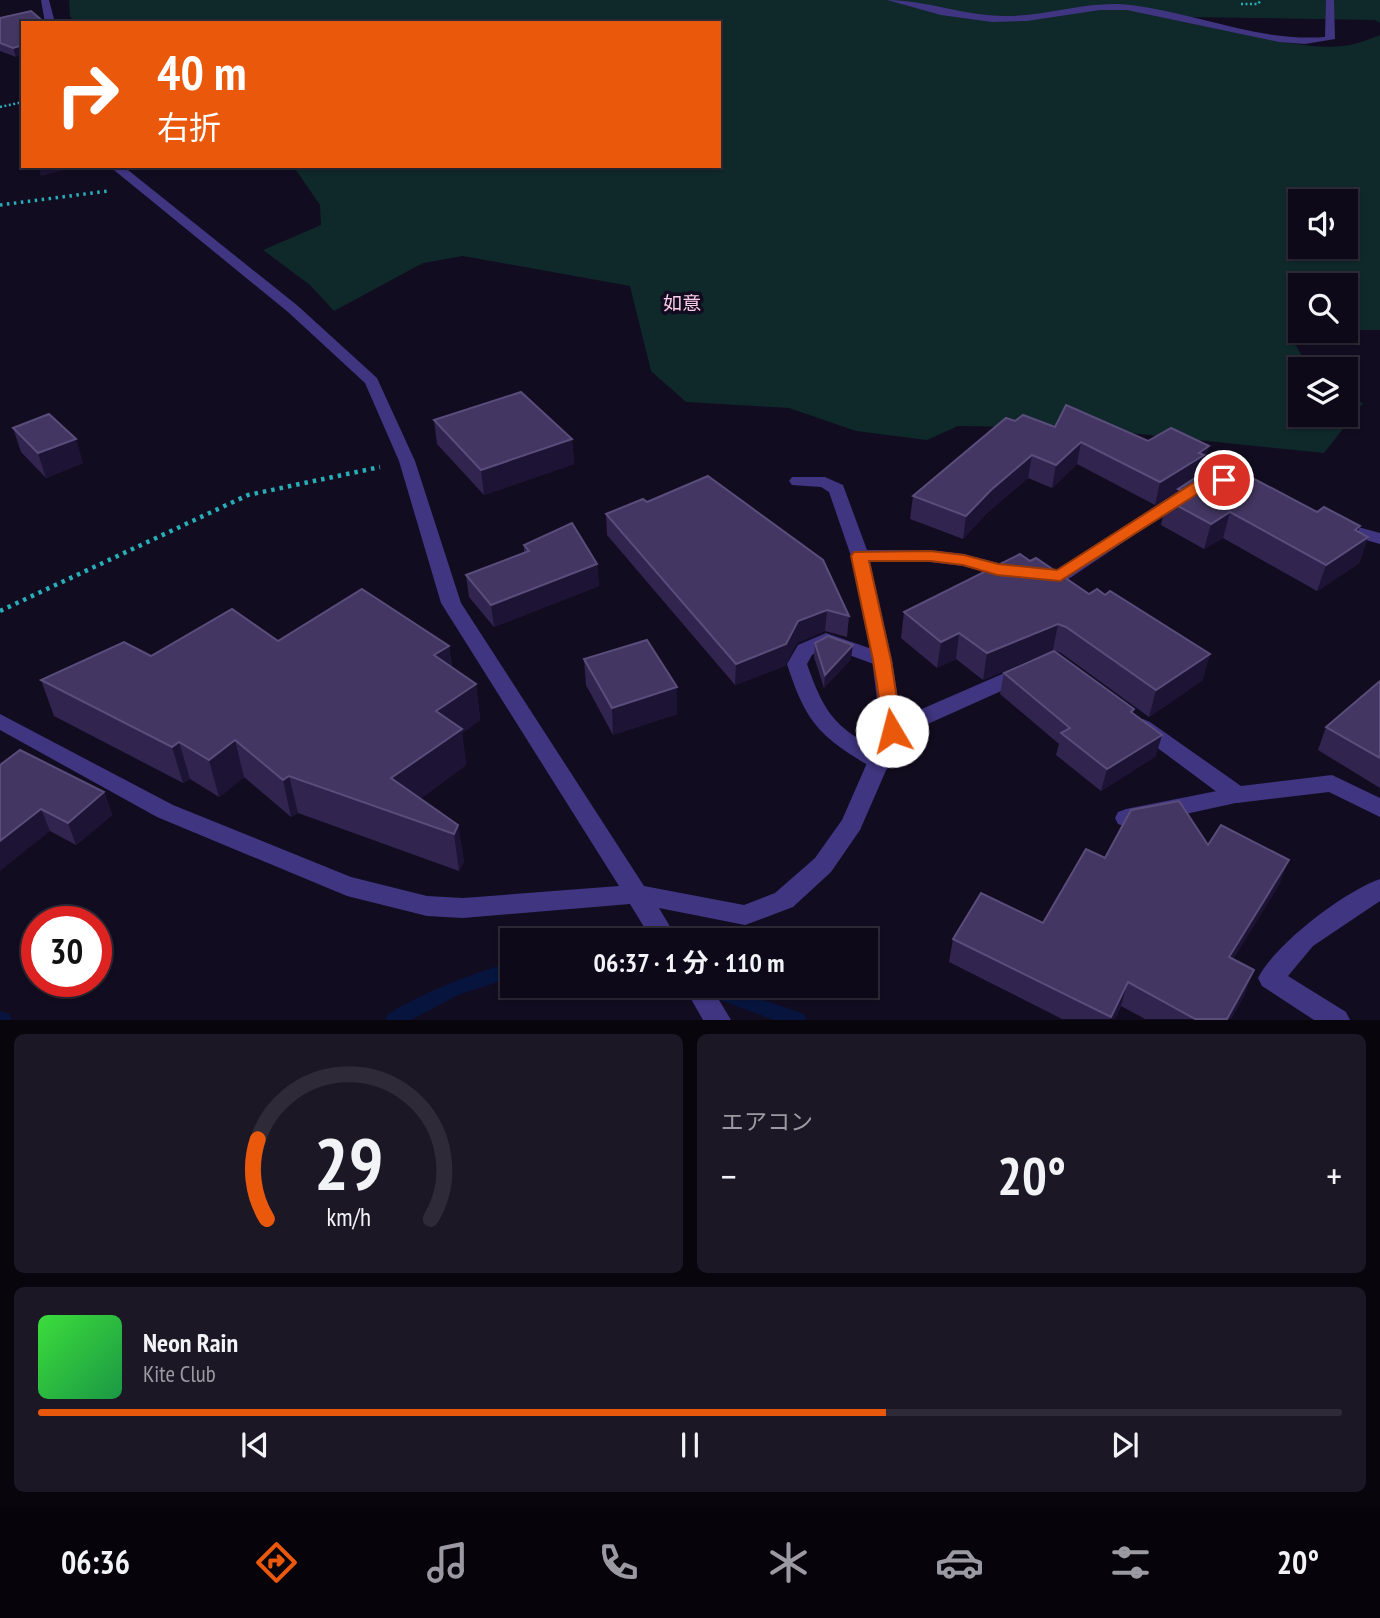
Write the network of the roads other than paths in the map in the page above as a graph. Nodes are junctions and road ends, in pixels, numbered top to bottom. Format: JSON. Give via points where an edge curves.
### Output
{"nodes":[{"id":1,"x":45,"y":0,"type":"edge"},
{"id":2,"x":891,"y":0,"type":"edge"},
{"id":3,"x":1330,"y":0,"type":"edge"},
{"id":4,"x":50,"y":21,"type":"edge"},
{"id":5,"x":117,"y":168,"type":"edge"},
{"id":6,"x":798,"y":481,"type":"dead end"},
{"id":7,"x":1195,"y":489,"type":"edge"},
{"id":8,"x":1315,"y":519,"type":"edge"},
{"id":9,"x":1380,"y":539,"type":"edge"},
{"id":10,"x":860,"y":556,"type":"junction"},
{"id":11,"x":882,"y":660,"type":"junction"},
{"id":12,"x":1039,"y":666,"type":"edge"},
{"id":13,"x":1128,"y":716,"type":"edge"},
{"id":14,"x":0,"y":721,"type":"edge"},
{"id":15,"x":892,"y":731,"type":"junction"},
{"id":16,"x":881,"y":762,"type":"junction"},
{"id":17,"x":1237,"y":795,"type":"junction"},
{"id":18,"x":1380,"y":808,"type":"edge"},
{"id":19,"x":1126,"y":818,"type":"edge"},
{"id":20,"x":1380,"y":889,"type":"edge"},
{"id":21,"x":637,"y":894,"type":"junction"},
{"id":22,"x":658,"y":928,"type":"edge"},
{"id":23,"x":704,"y":998,"type":"edge"},
{"id":24,"x":718,"y":1020,"type":"edge"},
{"id":25,"x":1337,"y":1020,"type":"edge"}],
"edges":[{"from":1,"to":4,"type":"street"},
{"from":2,"to":3,"type":"street","via":[[990,19],[1027,18],[1079,7],[1129,7],[1296,41],[1331,38]]},
{"from":5,"to":21,"type":"street","via":[[293,309],[372,381],[407,461],[451,603]]},
{"from":6,"to":10,"type":"street","via":[[825,482],[837,489]]},
{"from":7,"to":10,"type":"street","via":[[1060,576],[930,556]]},
{"from":8,"to":9,"type":"street"},
{"from":10,"to":11,"type":"street"},
{"from":11,"to":15,"type":"street"},
{"from":11,"to":16,"type":"street","via":[[826,640],[805,650],[797,664],[809,705],[834,736]]},
{"from":12,"to":15,"type":"street"},
{"from":13,"to":17,"type":"street"},
{"from":14,"to":21,"type":"street","via":[[165,811],[347,886],[427,906],[463,908]]},
{"from":15,"to":16,"type":"street"},
{"from":16,"to":21,"type":"street","via":[[852,824],[823,865],[784,900],[744,915]]},
{"from":17,"to":18,"type":"street","via":[[1332,783]]},
{"from":17,"to":19,"type":"street"},
{"from":20,"to":25,"type":"street","via":[[1304,939],[1271,978]]},
{"from":21,"to":22,"type":"street"},
{"from":23,"to":24,"type":"street"}]}
